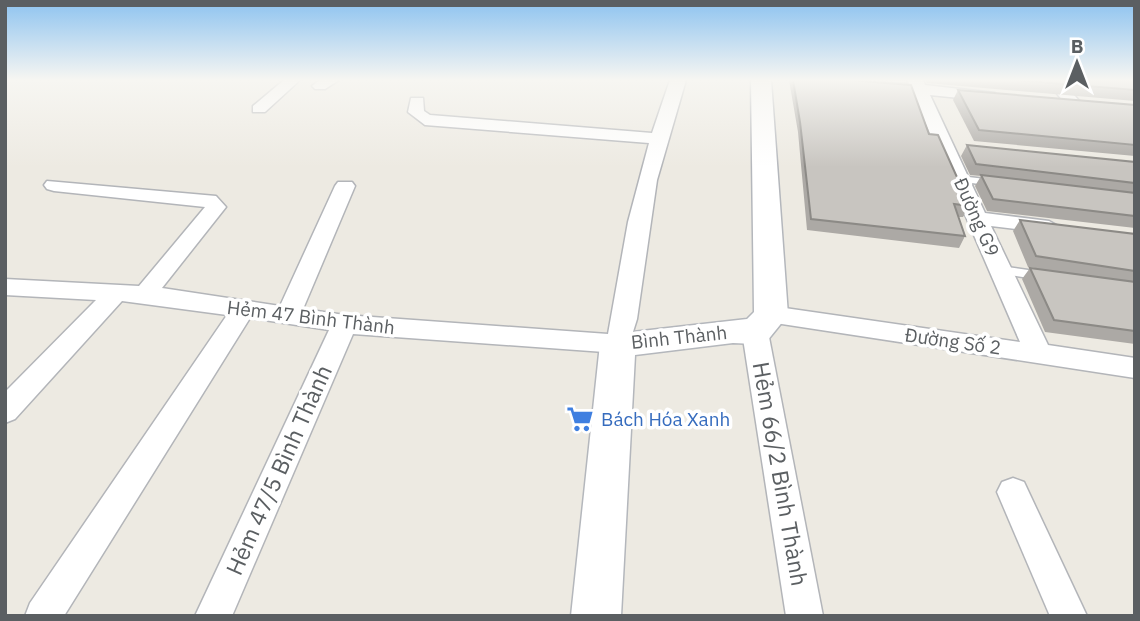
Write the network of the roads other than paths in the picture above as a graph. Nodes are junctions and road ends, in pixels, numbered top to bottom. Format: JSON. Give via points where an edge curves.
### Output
{"nodes":[{"id":1,"x":416,"y":109,"type":"edge"},
{"id":2,"x":669,"y":109,"type":"edge"},
{"id":3,"x":761,"y":109,"type":"edge"},
{"id":4,"x":929,"y":109,"type":"edge"},
{"id":5,"x":659,"y":139,"type":"junction"},
{"id":6,"x":945,"y":146,"type":"junction"},
{"id":7,"x":972,"y":149,"type":"edge"},
{"id":8,"x":960,"y":179,"type":"junction"},
{"id":9,"x":54,"y":184,"type":"dead end"},
{"id":10,"x":1010,"y":185,"type":"edge"},
{"id":11,"x":345,"y":186,"type":"dead end"},
{"id":12,"x":977,"y":218,"type":"junction"},
{"id":13,"x":1069,"y":229,"type":"edge"},
{"id":14,"x":1000,"y":270,"type":"junction"},
{"id":15,"x":1054,"y":278,"type":"edge"},
{"id":16,"x":5,"y":286,"type":"edge"},
{"id":17,"x":116,"y":293,"type":"junction"},
{"id":18,"x":145,"y":295,"type":"junction"},
{"id":19,"x":243,"y":310,"type":"junction"},
{"id":20,"x":289,"y":314,"type":"junction"},
{"id":21,"x":763,"y":323,"type":"junction"},
{"id":22,"x":345,"y":324,"type":"junction"},
{"id":23,"x":618,"y":344,"type":"junction"},
{"id":24,"x":1038,"y":353,"type":"junction"},
{"id":25,"x":1135,"y":368,"type":"edge"},
{"id":26,"x":5,"y":411,"type":"edge"},
{"id":27,"x":1013,"y":492,"type":"dead end"},
{"id":28,"x":43,"y":616,"type":"edge"},
{"id":29,"x":213,"y":616,"type":"edge"},
{"id":30,"x":596,"y":616,"type":"edge"},
{"id":31,"x":804,"y":616,"type":"edge"},
{"id":32,"x":1069,"y":616,"type":"edge"}],
"edges":[{"from":1,"to":5,"type":"street","via":[[425,120]]},
{"from":2,"to":5,"type":"street"},
{"from":3,"to":21,"type":"street"},
{"from":4,"to":6,"type":"street","name":"Đường G9"},
{"from":5,"to":23,"type":"street","via":[[635,240],[628,308]]},
{"from":6,"to":7,"type":"street"},
{"from":6,"to":8,"type":"street","name":"Đường G9"},
{"from":8,"to":10,"type":"lane"},
{"from":8,"to":12,"type":"street","name":"Đường G9"},
{"from":9,"to":18,"type":"street","via":[[209,200],[216,207]]},
{"from":11,"to":20,"type":"street"},
{"from":12,"to":13,"type":"street"},
{"from":12,"to":14,"type":"street","name":"Đường G9"},
{"from":14,"to":15,"type":"lane"},
{"from":14,"to":24,"type":"street","name":"Đường G9"},
{"from":16,"to":17,"type":"street","name":"Hẻm 47 Bình Thành"},
{"from":17,"to":18,"type":"street","name":"Hẻm 47 Bình Thành"},
{"from":17,"to":26,"type":"street"},
{"from":18,"to":19,"type":"street","name":"Hẻm 47 Bình Thành"},
{"from":19,"to":20,"type":"street","name":"Hẻm 47 Bình Thành"},
{"from":19,"to":28,"type":"street"},
{"from":20,"to":22,"type":"street","name":"Hẻm 47 Bình Thành"},
{"from":21,"to":23,"type":"street","name":"Bình Thành","via":[[733,331]]},
{"from":21,"to":24,"type":"street","name":"Đường Số 2"},
{"from":21,"to":31,"type":"street","name":"Hẻm 66/2 Bình Thành"},
{"from":22,"to":23,"type":"street","name":"Hẻm 47 Bình Thành"},
{"from":22,"to":29,"type":"street","name":"Hẻm 47/5 Bình Thành"},
{"from":23,"to":30,"type":"street","name":"Bình Thành"},
{"from":24,"to":25,"type":"street","name":"Đường Số 2"},
{"from":27,"to":32,"type":"street"}]}
